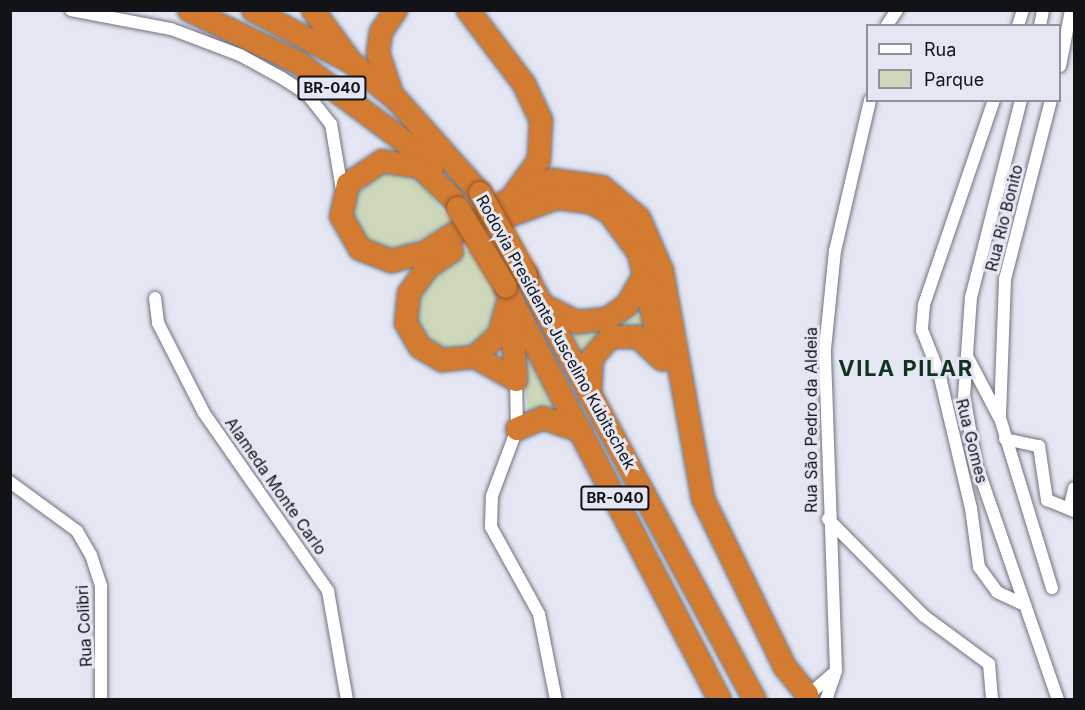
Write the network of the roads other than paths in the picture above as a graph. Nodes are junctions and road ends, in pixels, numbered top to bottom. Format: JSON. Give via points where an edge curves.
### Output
{"nodes":[{"id":1,"x":71,"y":10,"type":"edge"},
{"id":2,"x":189,"y":10,"type":"edge"},
{"id":3,"x":253,"y":10,"type":"edge"},
{"id":4,"x":313,"y":10,"type":"edge"},
{"id":5,"x":396,"y":10,"type":"edge"},
{"id":6,"x":468,"y":10,"type":"edge"},
{"id":7,"x":897,"y":10,"type":"edge"},
{"id":8,"x":1071,"y":10,"type":"edge"},
{"id":9,"x":888,"y":24,"type":"edge"},
{"id":10,"x":1061,"y":57,"type":"edge"},
{"id":11,"x":351,"y":62,"type":"junction"},
{"id":12,"x":396,"y":100,"type":"junction"},
{"id":13,"x":870,"y":102,"type":"edge"},
{"id":14,"x":993,"y":102,"type":"edge"},
{"id":15,"x":1020,"y":102,"type":"edge"},
{"id":16,"x":1050,"y":102,"type":"edge"},
{"id":17,"x":342,"y":197,"type":"junction"},
{"id":18,"x":510,"y":199,"type":"junction"},
{"id":19,"x":455,"y":203,"type":"junction"},
{"id":20,"x":643,"y":277,"type":"junction"},
{"id":21,"x":508,"y":292,"type":"junction"},
{"id":22,"x":155,"y":298,"type":"dead end"},
{"id":23,"x":542,"y":305,"type":"junction"},
{"id":24,"x":967,"y":355,"type":"junction"},
{"id":25,"x":475,"y":357,"type":"junction"},
{"id":26,"x":662,"y":358,"type":"junction"},
{"id":27,"x":516,"y":380,"type":"junction"},
{"id":28,"x":590,"y":395,"type":"junction"},
{"id":29,"x":1000,"y":418,"type":"junction"},
{"id":30,"x":517,"y":429,"type":"junction"},
{"id":31,"x":582,"y":431,"type":"junction"},
{"id":32,"x":1005,"y":440,"type":"junction"},
{"id":33,"x":10,"y":482,"type":"edge"},
{"id":34,"x":1074,"y":488,"type":"edge"},
{"id":35,"x":1072,"y":508,"type":"edge"},
{"id":36,"x":828,"y":519,"type":"junction"},
{"id":37,"x":1052,"y":588,"type":"dead end"},
{"id":38,"x":1021,"y":603,"type":"junction"},
{"id":39,"x":813,"y":697,"type":"edge"},
{"id":40,"x":101,"y":699,"type":"edge"},
{"id":41,"x":347,"y":699,"type":"edge"},
{"id":42,"x":556,"y":699,"type":"edge"},
{"id":43,"x":720,"y":699,"type":"edge"},
{"id":44,"x":754,"y":699,"type":"edge"},
{"id":45,"x":993,"y":699,"type":"edge"},
{"id":46,"x":1058,"y":699,"type":"edge"}],
"edges":[{"from":1,"to":17,"type":"street","via":[[181,33],[240,55],[308,95],[336,136]]},
{"from":2,"to":19,"type":"highway","name":"Rodovia Presidente Juscelino Kubitschek","number":"BR-040","via":[[299,63],[417,151]]},
{"from":3,"to":11,"type":"highway","name":"Rodovia Presidente Juscelino Kubitschek","number":"BR-040"},
{"from":4,"to":11,"type":"highway"},
{"from":5,"to":12,"type":"highway","via":[[381,32],[378,53]]},
{"from":6,"to":18,"type":"highway","via":[[530,93],[543,126],[538,160]]},
{"from":7,"to":9,"type":"street"},
{"from":8,"to":10,"type":"street"},
{"from":11,"to":12,"type":"highway","name":"Rodovia Presidente Juscelino Kubitschek","number":"BR-040"},
{"from":12,"to":23,"type":"highway","name":"Rodovia Presidente Juscelino Kubitschek","number":"BR-040","bridge":true,"via":[[480,194]]},
{"from":13,"to":36,"type":"street","name":"Rua São Pedro da Aldeia","via":[[835,251],[825,349]]},
{"from":14,"to":38,"type":"street","name":"Rua Gomes","via":[[924,305],[922,330],[939,373],[969,497],[979,567],[997,592]]},
{"from":15,"to":24,"type":"street","via":[[971,297]]},
{"from":16,"to":29,"type":"street","name":"Rua Rio Bonito","via":[[1005,279]]},
{"from":17,"to":18,"type":"highway","via":[[341,216],[355,244],[392,261],[425,252]]},
{"from":17,"to":19,"type":"highway","via":[[365,168],[398,161],[420,167]]},
{"from":18,"to":39,"type":"highway","via":[[552,180],[585,181],[616,195],[644,225],[662,271],[703,499],[785,667]]},
{"from":19,"to":21,"type":"highway","name":"Rodovia Presidente Juscelino Kubitschek","number":"BR-040","bridge":true},
{"from":20,"to":23,"type":"highway","via":[[627,305],[598,322],[577,322]]},
{"from":20,"to":25,"type":"highway","via":[[628,232],[598,205],[556,198],[520,209],[428,267],[408,293],[406,323],[420,347],[442,360]]},
{"from":20,"to":26,"type":"highway"},
{"from":21,"to":25,"type":"highway","via":[[499,335]]},
{"from":21,"to":27,"type":"highway"},
{"from":21,"to":31,"type":"highway","name":"Rodovia Presidente Juscelino Kubitschek","number":"BR-040"},
{"from":22,"to":41,"type":"street","name":"Alameda Monte Carlo","via":[[158,323],[204,412],[328,591]]},
{"from":23,"to":28,"type":"highway","name":"Rodovia Presidente Juscelino Kubitschek","number":"BR-040"},
{"from":24,"to":29,"type":"street"},
{"from":24,"to":38,"type":"street","via":[[964,396],[976,463]]},
{"from":25,"to":27,"type":"highway"},
{"from":26,"to":28,"type":"highway","via":[[632,335],[605,340],[592,358]]},
{"from":26,"to":39,"type":"highway","via":[[694,502],[732,590],[777,674]]},
{"from":27,"to":30,"type":"street"},
{"from":28,"to":44,"type":"highway","name":"Rodovia Presidente Juscelino Kubitschek","number":"BR-040"},
{"from":29,"to":32,"type":"street","name":"Rua Rio Bonito"},
{"from":30,"to":31,"type":"highway","via":[[543,418]]},
{"from":30,"to":42,"type":"street","via":[[492,496],[491,527],[539,614]]},
{"from":31,"to":43,"type":"highway","name":"Rodovia Presidente Juscelino Kubitschek","number":"BR-040"},
{"from":32,"to":35,"type":"street","via":[[1039,446],[1047,500]]},
{"from":32,"to":37,"type":"street","name":"Rua Rio Bonito"},
{"from":33,"to":40,"type":"street","name":"Rua Colibri","via":[[77,531],[91,555],[101,586]]},
{"from":34,"to":35,"type":"street"},
{"from":36,"to":39,"type":"street","name":"Rua São Pedro da Aldeia","via":[[836,671]]},
{"from":36,"to":45,"type":"street","via":[[924,616],[989,664]]},
{"from":38,"to":46,"type":"street"}]}
